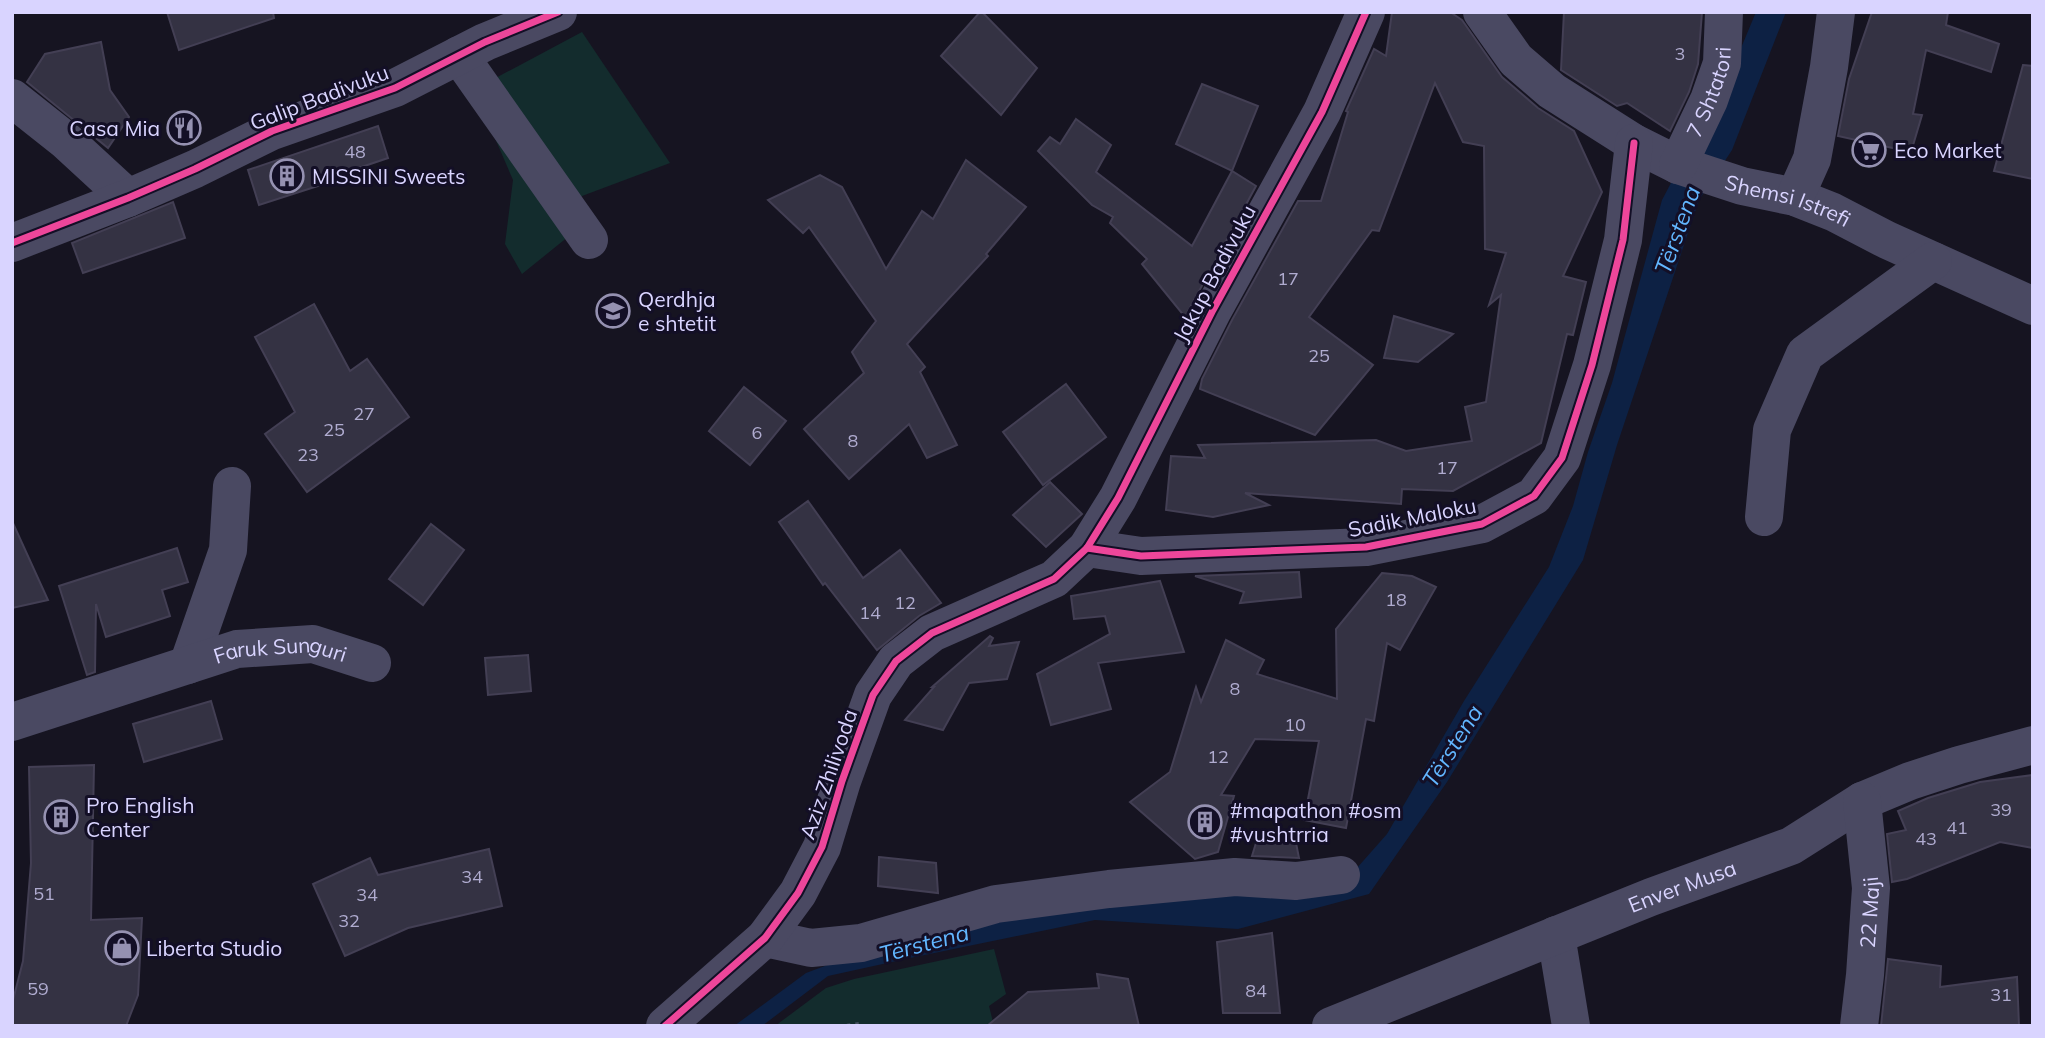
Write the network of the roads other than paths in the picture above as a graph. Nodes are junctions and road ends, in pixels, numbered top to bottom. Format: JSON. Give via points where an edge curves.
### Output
{"nodes":[{"id":1,"x":558,"y":12,"type":"edge"},
{"id":2,"x":1366,"y":12,"type":"edge"},
{"id":3,"x":1482,"y":12,"type":"edge"},
{"id":4,"x":1724,"y":12,"type":"edge"},
{"id":5,"x":1836,"y":12,"type":"edge"},
{"id":6,"x":459,"y":55,"type":"junction"},
{"id":7,"x":12,"y":98,"type":"edge"},
{"id":8,"x":1634,"y":143,"type":"junction"},
{"id":9,"x":1678,"y":165,"type":"junction"},
{"id":10,"x":1795,"y":197,"type":"junction"},
{"id":11,"x":128,"y":198,"type":"junction"},
{"id":12,"x":589,"y":240,"type":"dead end"},
{"id":13,"x":12,"y":243,"type":"edge"},
{"id":14,"x":1933,"y":261,"type":"junction"},
{"id":15,"x":2033,"y":306,"type":"edge"},
{"id":16,"x":232,"y":486,"type":"dead end"},
{"id":17,"x":1763,"y":517,"type":"dead end"},
{"id":18,"x":1087,"y":548,"type":"junction"},
{"id":19,"x":372,"y":663,"type":"dead end"},
{"id":20,"x":188,"y":665,"type":"junction"},
{"id":21,"x":12,"y":722,"type":"edge"},
{"id":22,"x":2033,"y":745,"type":"edge"},
{"id":23,"x":1862,"y":801,"type":"junction"},
{"id":24,"x":1341,"y":875,"type":"dead end"},
{"id":25,"x":1556,"y":936,"type":"junction"},
{"id":26,"x":765,"y":938,"type":"junction"},
{"id":27,"x":665,"y":1026,"type":"edge"},
{"id":28,"x":1331,"y":1026,"type":"edge"},
{"id":29,"x":1571,"y":1026,"type":"edge"},
{"id":30,"x":1859,"y":1026,"type":"edge"}],
"edges":[{"from":1,"to":6,"type":"street","name":"Galip Badivuku"},
{"from":2,"to":18,"type":"street","name":"Jakup Badivuku","via":[[1322,112],[1213,310],[1118,498]]},
{"from":3,"to":8,"type":"street","name":"Shemsi Istrefi","via":[[1516,60],[1552,91]]},
{"from":4,"to":9,"type":"street","name":"7 Shtatori","via":[[1723,63]]},
{"from":5,"to":10,"type":"street","via":[[1811,159]]},
{"from":6,"to":11,"type":"street","name":"Galip Badivuku","via":[[395,88],[272,131]]},
{"from":6,"to":12,"type":"street"},
{"from":7,"to":11,"type":"street"},
{"from":8,"to":9,"type":"street","name":"Shemsi Istrefi"},
{"from":8,"to":18,"type":"street","name":"Sadik Maloku","via":[[1623,240],[1592,365],[1562,458],[1534,496],[1482,524],[1366,547],[1141,556]]},
{"from":9,"to":10,"type":"street","name":"Shemsi Istrefi"},
{"from":10,"to":14,"type":"street","name":"Shemsi Istrefi"},
{"from":11,"to":13,"type":"street","name":"Galip Badivuku"},
{"from":14,"to":15,"type":"street","name":"Shemsi Istrefi"},
{"from":14,"to":17,"type":"street","via":[[1805,354],[1772,430]]},
{"from":16,"to":20,"type":"street","name":"Faruk Sunguri","via":[[228,550]]},
{"from":18,"to":26,"type":"street","name":"Aziz Zhilivoda","via":[[1054,579],[932,633],[896,662],[873,695],[822,847],[798,893]]},
{"from":19,"to":20,"type":"street","name":"Faruk Sunguri","via":[[313,643],[237,649]]},
{"from":20,"to":21,"type":"street","name":"Faruk Sunguri"},
{"from":22,"to":23,"type":"street","name":"Enver Musa","via":[[1910,781]]},
{"from":23,"to":25,"type":"street","name":"Enver Musa","via":[[1791,846]]},
{"from":23,"to":30,"type":"street","name":"22 Maji","via":[[1871,888]]},
{"from":24,"to":26,"type":"street","via":[[1296,881],[1235,877],[996,904],[861,943],[811,948]]},
{"from":25,"to":28,"type":"street","name":"Enver Musa"},
{"from":25,"to":29,"type":"street"},
{"from":26,"to":27,"type":"street","name":"Aziz Zhilivoda"}]}
